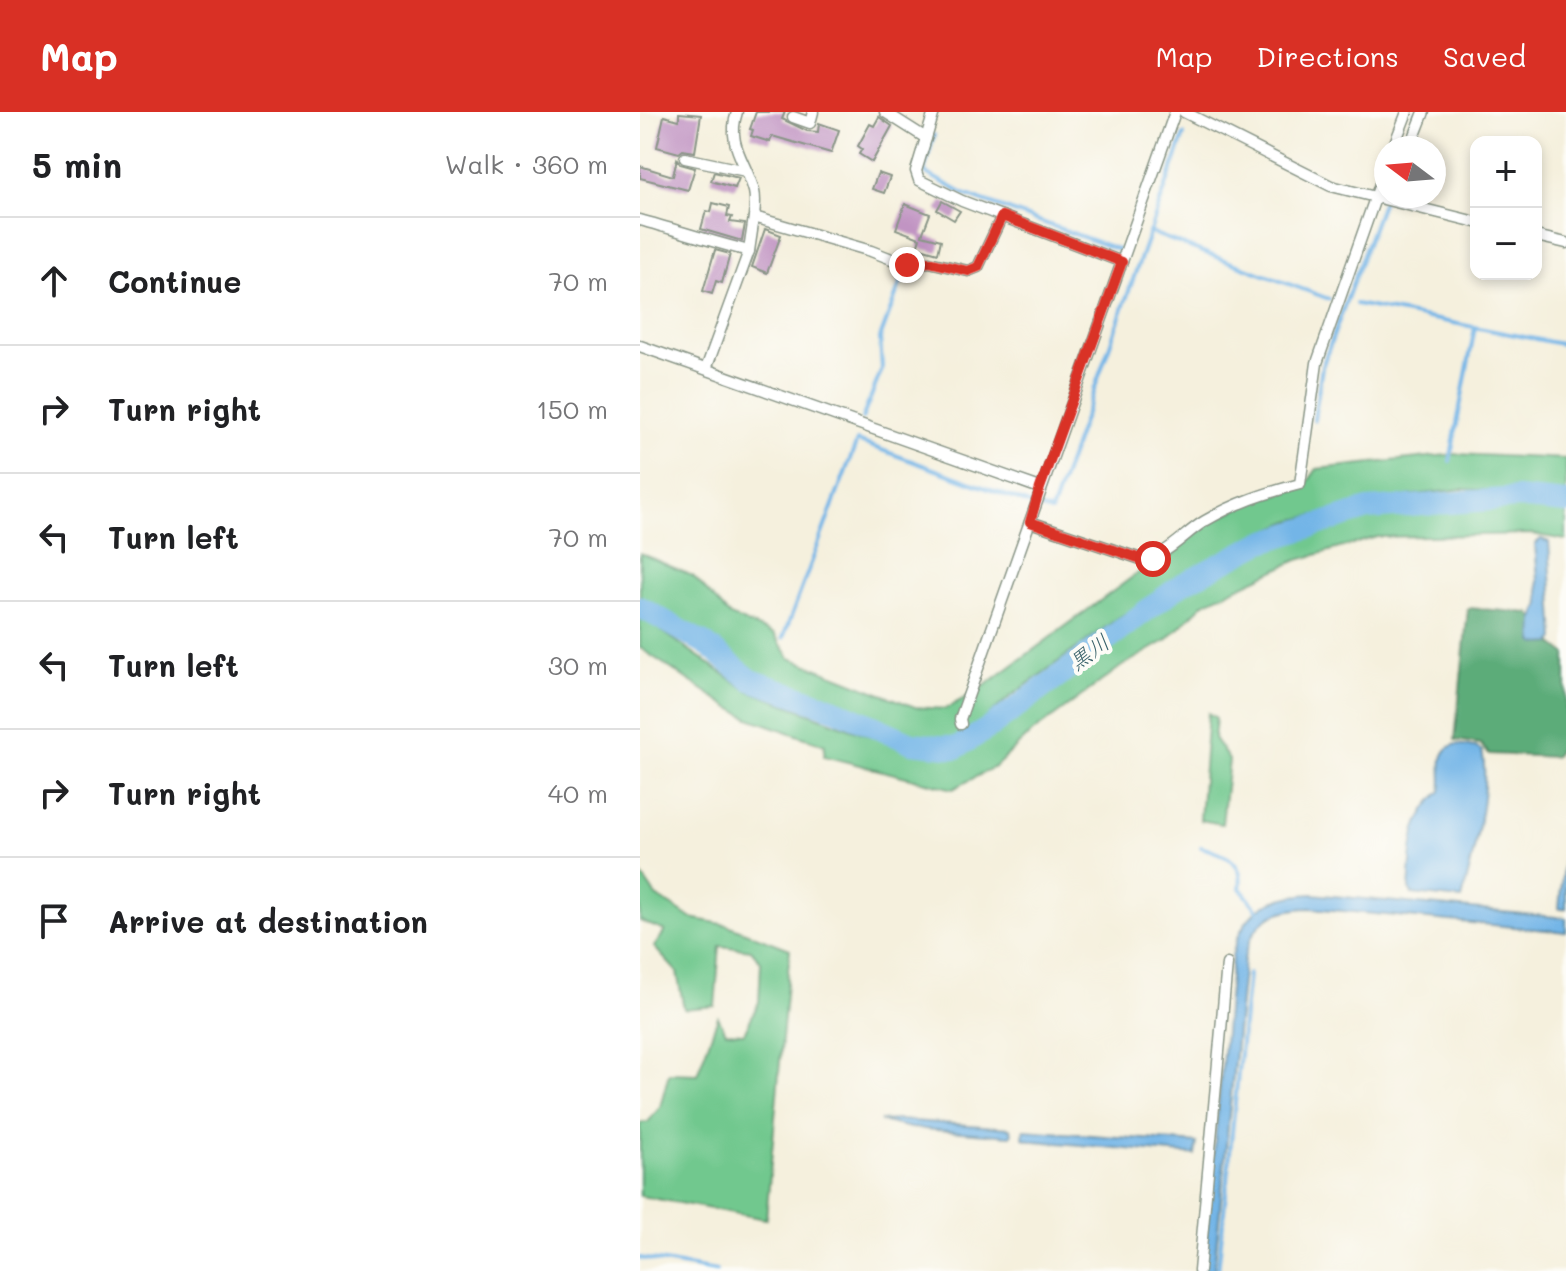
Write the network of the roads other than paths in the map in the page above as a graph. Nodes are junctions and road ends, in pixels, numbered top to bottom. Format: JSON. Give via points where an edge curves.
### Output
{"nodes":[{"id":1,"x":737,"y":112,"type":"edge"},
{"id":2,"x":813,"y":112,"type":"edge"},
{"id":3,"x":885,"y":112,"type":"edge"},
{"id":4,"x":934,"y":112,"type":"edge"},
{"id":5,"x":1175,"y":112,"type":"edge"},
{"id":6,"x":1407,"y":112,"type":"edge"},
{"id":7,"x":1424,"y":112,"type":"edge"},
{"id":8,"x":1188,"y":114,"type":"edge"},
{"id":9,"x":793,"y":117,"type":"dead end"},
{"id":10,"x":1398,"y":136,"type":"edge"},
{"id":11,"x":1415,"y":136,"type":"edge"},
{"id":12,"x":926,"y":138,"type":"junction"},
{"id":13,"x":685,"y":158,"type":"dead end"},
{"id":14,"x":746,"y":171,"type":"junction"},
{"id":15,"x":1374,"y":198,"type":"joint"},
{"id":16,"x":1424,"y":208,"type":"edge"},
{"id":17,"x":1002,"y":216,"type":"junction"},
{"id":18,"x":754,"y":217,"type":"junction"},
{"id":19,"x":640,"y":220,"type":"edge"},
{"id":20,"x":1470,"y":220,"type":"edge"},
{"id":21,"x":1542,"y":237,"type":"edge"},
{"id":22,"x":1566,"y":243,"type":"edge"},
{"id":23,"x":749,"y":251,"type":"junction"},
{"id":24,"x":1122,"y":262,"type":"junction"},
{"id":25,"x":640,"y":346,"type":"edge"},
{"id":26,"x":706,"y":369,"type":"junction"},
{"id":27,"x":1040,"y":488,"type":"junction"},
{"id":28,"x":1030,"y":522,"type":"junction"},
{"id":29,"x":961,"y":724,"type":"dead end"},
{"id":30,"x":1227,"y":964,"type":"dead end"},
{"id":31,"x":1199,"y":1271,"type":"edge"}],
"edges":[{"from":1,"to":14,"type":"street","via":[[734,143]]},
{"from":2,"to":9,"type":"street","via":[[810,123]]},
{"from":3,"to":12,"type":"street"},
{"from":4,"to":12,"type":"street"},
{"from":5,"to":24,"type":"street"},
{"from":6,"to":10,"type":"street"},
{"from":7,"to":11,"type":"street"},
{"from":8,"to":15,"type":"street","via":[[1301,173]]},
{"from":12,"to":17,"type":"street","via":[[916,171],[919,180]]},
{"from":13,"to":14,"type":"street"},
{"from":14,"to":18,"type":"street","via":[[755,194]]},
{"from":15,"to":28,"type":"street","via":[[1317,363],[1300,484],[1238,504],[1153,559]]},
{"from":16,"to":20,"type":"street"},
{"from":17,"to":18,"type":"street","via":[[978,267],[968,271],[929,262],[907,265]]},
{"from":17,"to":24,"type":"street"},
{"from":18,"to":23,"type":"street"},
{"from":19,"to":23,"type":"street"},
{"from":21,"to":22,"type":"street"},
{"from":23,"to":26,"type":"street"},
{"from":24,"to":27,"type":"street"},
{"from":25,"to":26,"type":"street"},
{"from":26,"to":27,"type":"street"},
{"from":27,"to":28,"type":"street"},
{"from":28,"to":29,"type":"street"},
{"from":30,"to":31,"type":"street"}]}
